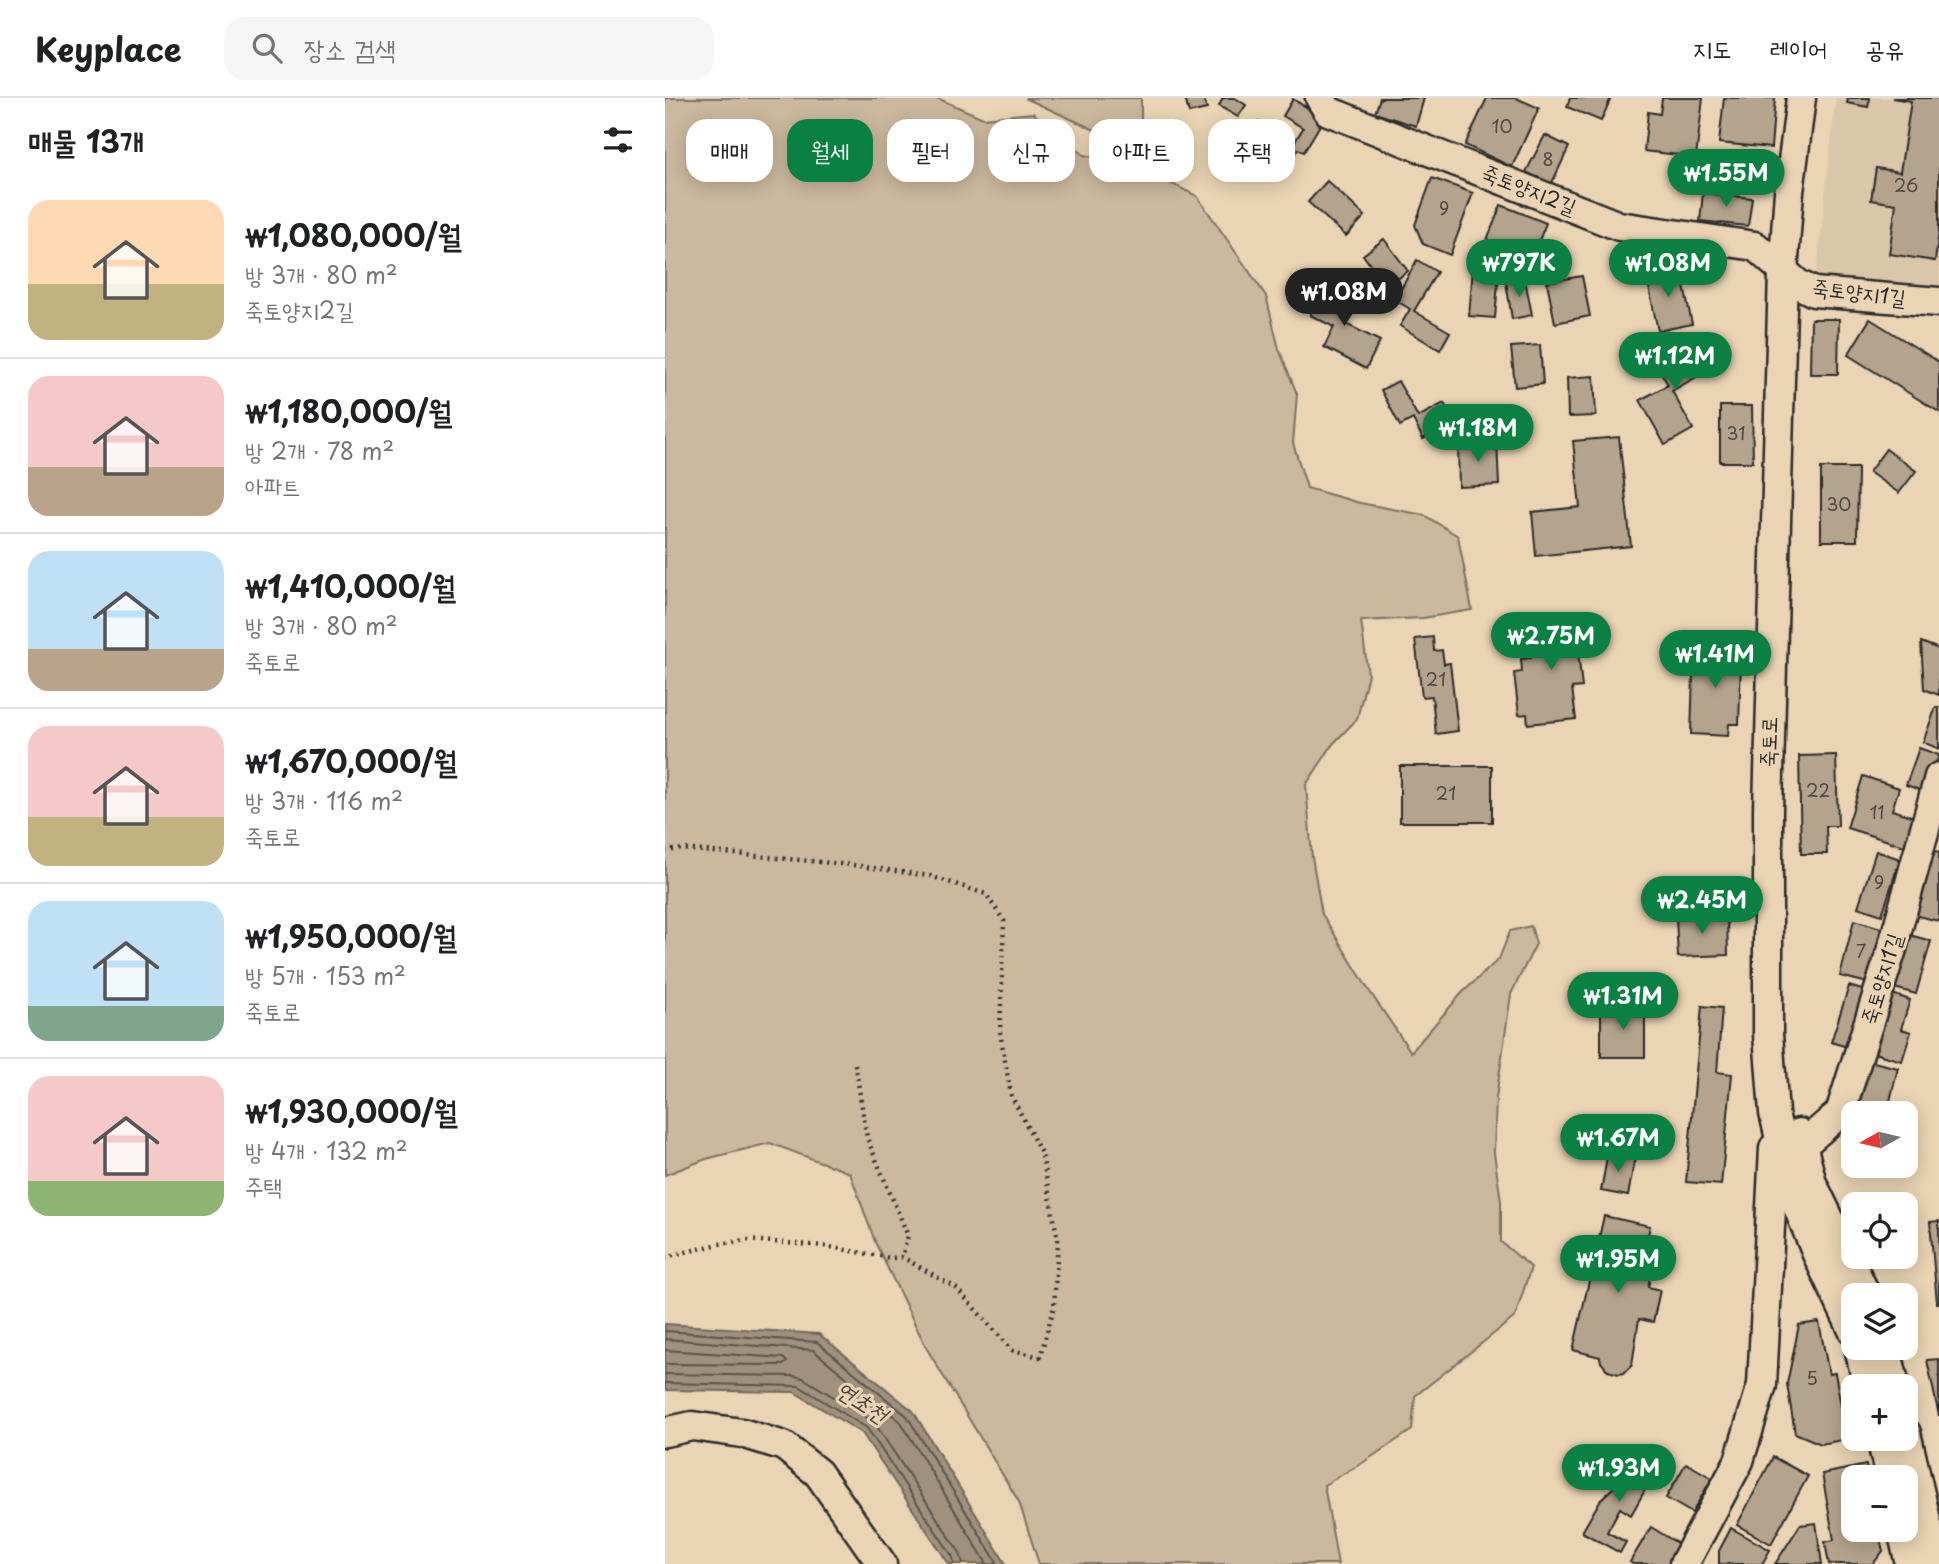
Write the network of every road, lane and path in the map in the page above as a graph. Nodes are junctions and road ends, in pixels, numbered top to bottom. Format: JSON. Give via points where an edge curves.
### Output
{"nodes":[{"id":1,"x":1320,"y":98,"type":"edge"},
{"id":2,"x":1801,"y":98,"type":"edge"},
{"id":3,"x":1818,"y":98,"type":"edge"},
{"id":4,"x":1791,"y":278,"type":"junction"},
{"id":5,"x":1939,"y":302,"type":"edge"},
{"id":6,"x":1939,"y":776,"type":"edge"},
{"id":7,"x":665,"y":851,"type":"edge"},
{"id":8,"x":855,"y":1064,"type":"dead end"},
{"id":9,"x":1774,"y":1114,"type":"junction"},
{"id":10,"x":1795,"y":1153,"type":"junction"},
{"id":11,"x":665,"y":1257,"type":"edge"},
{"id":12,"x":902,"y":1257,"type":"junction"},
{"id":13,"x":1860,"y":1283,"type":"edge"},
{"id":14,"x":1841,"y":1305,"type":"edge"},
{"id":15,"x":665,"y":1432,"type":"edge"},
{"id":16,"x":1910,"y":1451,"type":"edge"},
{"id":17,"x":1905,"y":1542,"type":"edge"},
{"id":18,"x":882,"y":1564,"type":"edge"},
{"id":19,"x":1684,"y":1564,"type":"edge"},
{"id":20,"x":1910,"y":1564,"type":"edge"},
{"id":21,"x":1937,"y":1564,"type":"edge"}],
"edges":[{"from":1,"to":4,"type":"street","name":"죽토양지2길","via":[[1328,111],[1619,226],[1755,246]]},
{"from":2,"to":4,"type":"street","name":"죽토로","via":[[1789,192]]},
{"from":3,"to":4,"type":"street","name":"죽토로"},
{"from":4,"to":5,"type":"street","name":"죽토양지1길","via":[[1814,292]]},
{"from":4,"to":9,"type":"street","name":"죽토로","via":[[1768,809],[1768,1034]]},
{"from":4,"to":10,"type":"street","name":"죽토로","via":[[1783,762],[1787,1036]]},
{"from":6,"to":10,"type":"street","name":"죽토양지1길","via":[[1892,949],[1840,1113]]},
{"from":7,"to":12,"type":"path","via":[[853,865],[930,876],[986,894],[1005,920],[1000,1032],[1011,1095],[1042,1154],[1058,1241],[1054,1307],[1040,1357],[1012,1350],[956,1288]]},
{"from":8,"to":12,"type":"path","via":[[867,1138],[908,1236]]},
{"from":9,"to":10,"type":"street","name":"죽토로"},
{"from":9,"to":19,"type":"street","via":[[1762,1385],[1739,1461]]},
{"from":10,"to":13,"type":"street","name":"죽토로"},
{"from":10,"to":14,"type":"street","name":"죽토로","via":[[1793,1195]]},
{"from":11,"to":12,"type":"path","via":[[747,1240]]},
{"from":15,"to":18,"type":"street","via":[[692,1426],[742,1433],[784,1446],[818,1474]]},
{"from":16,"to":21,"type":"street"},
{"from":17,"to":20,"type":"street"}]}
